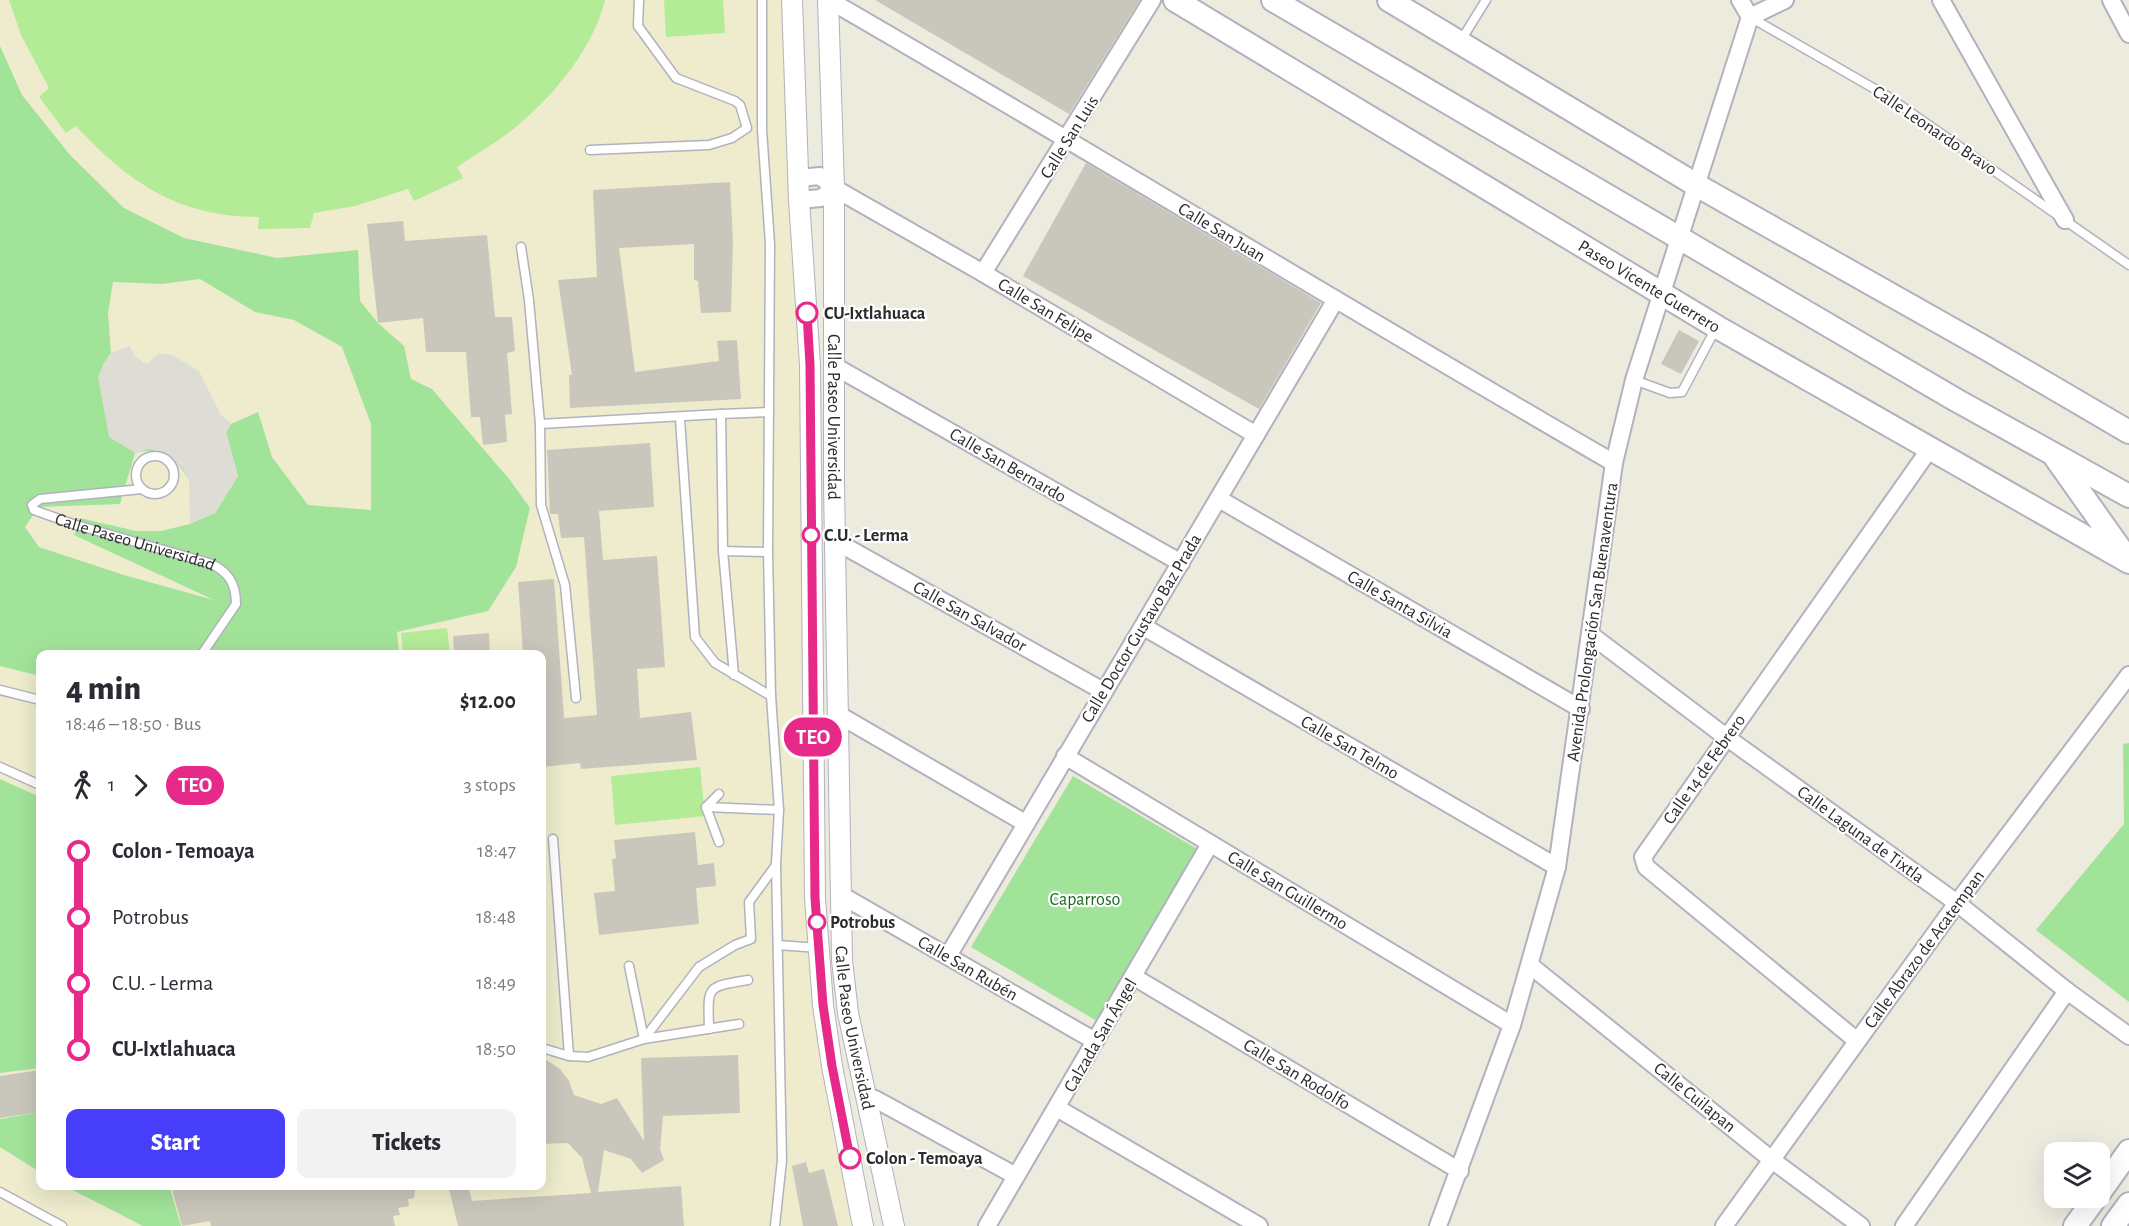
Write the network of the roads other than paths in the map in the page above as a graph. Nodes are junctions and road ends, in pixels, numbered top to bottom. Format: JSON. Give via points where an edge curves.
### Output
{"nodes":[{"id":1,"x":639,"y":0,"type":"edge"},
{"id":2,"x":762,"y":0,"type":"edge"},
{"id":3,"x":792,"y":0,"type":"edge"},
{"id":4,"x":828,"y":0,"type":"edge"},
{"id":5,"x":1152,"y":0,"type":"edge"},
{"id":6,"x":1175,"y":0,"type":"edge"},
{"id":7,"x":1273,"y":0,"type":"edge"},
{"id":8,"x":1389,"y":0,"type":"edge"},
{"id":9,"x":1486,"y":0,"type":"edge"},
{"id":10,"x":1740,"y":0,"type":"edge"},
{"id":11,"x":1785,"y":0,"type":"edge"},
{"id":12,"x":1941,"y":0,"type":"edge"},
{"id":13,"x":2110,"y":0,"type":"edge"},
{"id":14,"x":1750,"y":17,"type":"junction"},
{"id":15,"x":2129,"y":34,"type":"edge"},
{"id":16,"x":1460,"y":43,"type":"junction"},
{"id":17,"x":747,"y":128,"type":"junction"},
{"id":18,"x":762,"y":130,"type":"junction"},
{"id":19,"x":1068,"y":138,"type":"junction"},
{"id":20,"x":590,"y":150,"type":"dead end"},
{"id":21,"x":799,"y":178,"type":"junction"},
{"id":22,"x":1698,"y":186,"type":"junction"},
{"id":23,"x":834,"y":188,"type":"junction"},
{"id":24,"x":799,"y":200,"type":"junction"},
{"id":25,"x":2065,"y":220,"type":"junction"},
{"id":26,"x":1680,"y":237,"type":"junction"},
{"id":27,"x":521,"y":247,"type":"dead end"},
{"id":28,"x":2129,"y":265,"type":"edge"},
{"id":29,"x":983,"y":273,"type":"junction"},
{"id":30,"x":1662,"y":293,"type":"junction"},
{"id":31,"x":1335,"y":301,"type":"junction"},
{"id":32,"x":1717,"y":327,"type":"junction"},
{"id":33,"x":836,"y":367,"type":"junction"},
{"id":34,"x":1634,"y":380,"type":"junction"},
{"id":35,"x":769,"y":412,"type":"junction"},
{"id":36,"x":722,"y":414,"type":"junction"},
{"id":37,"x":680,"y":419,"type":"junction"},
{"id":38,"x":540,"y":424,"type":"junction"},
{"id":39,"x":2129,"y":432,"type":"edge"},
{"id":40,"x":1256,"y":435,"type":"junction"},
{"id":41,"x":1929,"y":450,"type":"junction"},
{"id":42,"x":2051,"y":451,"type":"junction"},
{"id":43,"x":1614,"y":463,"type":"junction"},
{"id":44,"x":142,"y":489,"type":"junction"},
{"id":45,"x":2129,"y":496,"type":"edge"},
{"id":46,"x":1219,"y":499,"type":"junction"},
{"id":47,"x":837,"y":542,"type":"junction"},
{"id":48,"x":723,"y":551,"type":"junction"},
{"id":49,"x":768,"y":552,"type":"junction"},
{"id":50,"x":2129,"y":561,"type":"edge"},
{"id":51,"x":1181,"y":563,"type":"junction"},
{"id":52,"x":1144,"y":627,"type":"junction"},
{"id":53,"x":1591,"y":635,"type":"junction"},
{"id":54,"x":205,"y":650,"type":"edge"},
{"id":55,"x":734,"y":675,"type":"junction"},
{"id":56,"x":2129,"y":675,"type":"edge"},
{"id":57,"x":0,"y":690,"type":"edge"},
{"id":58,"x":1103,"y":691,"type":"junction"},
{"id":59,"x":771,"y":696,"type":"junction"},
{"id":60,"x":576,"y":698,"type":"dead end"},
{"id":61,"x":36,"y":699,"type":"edge"},
{"id":62,"x":1581,"y":709,"type":"junction"},
{"id":63,"x":839,"y":715,"type":"junction"},
{"id":64,"x":1726,"y":737,"type":"junction"},
{"id":65,"x":1065,"y":756,"type":"junction"},
{"id":66,"x":0,"y":766,"type":"edge"},
{"id":67,"x":36,"y":783,"type":"edge"},
{"id":68,"x":719,"y":794,"type":"dead end"},
{"id":69,"x":706,"y":807,"type":"junction"},
{"id":70,"x":779,"y":810,"type":"junction"},
{"id":71,"x":1025,"y":823,"type":"junction"},
{"id":72,"x":553,"y":839,"type":"dead end"},
{"id":73,"x":719,"y":842,"type":"dead end"},
{"id":74,"x":1210,"y":844,"type":"junction"},
{"id":75,"x":776,"y":864,"type":"junction"},
{"id":76,"x":1557,"y":867,"type":"junction"},
{"id":77,"x":841,"y":895,"type":"junction"},
{"id":78,"x":1957,"y":903,"type":"junction"},
{"id":79,"x":778,"y":945,"type":"junction"},
{"id":80,"x":819,"y":948,"type":"junction"},
{"id":81,"x":948,"y":956,"type":"junction"},
{"id":82,"x":629,"y":966,"type":"dead end"},
{"id":83,"x":1531,"y":966,"type":"junction"},
{"id":84,"x":1134,"y":977,"type":"junction"},
{"id":85,"x":748,"y":980,"type":"dead end"},
{"id":86,"x":2067,"y":991,"type":"junction"},
{"id":87,"x":739,"y":1024,"type":"dead end"},
{"id":88,"x":1512,"y":1025,"type":"junction"},
{"id":89,"x":709,"y":1029,"type":"junction"},
{"id":90,"x":2129,"y":1036,"type":"edge"},
{"id":91,"x":644,"y":1040,"type":"junction"},
{"id":92,"x":1857,"y":1040,"type":"junction"},
{"id":93,"x":1095,"y":1041,"type":"junction"},
{"id":94,"x":546,"y":1049,"type":"edge"},
{"id":95,"x":569,"y":1056,"type":"junction"},
{"id":96,"x":875,"y":1099,"type":"dead end"},
{"id":97,"x":1057,"y":1108,"type":"junction"},
{"id":98,"x":2129,"y":1151,"type":"edge"},
{"id":99,"x":1772,"y":1160,"type":"junction"},
{"id":100,"x":1460,"y":1171,"type":"junction"},
{"id":101,"x":1016,"y":1176,"type":"junction"},
{"id":102,"x":2110,"y":1178,"type":"edge"},
{"id":103,"x":0,"y":1192,"type":"edge"},
{"id":104,"x":2129,"y":1204,"type":"edge"},
{"id":105,"x":2088,"y":1208,"type":"edge"},
{"id":106,"x":62,"y":1226,"type":"edge"},
{"id":107,"x":775,"y":1226,"type":"edge"},
{"id":108,"x":863,"y":1226,"type":"edge"},
{"id":109,"x":894,"y":1226,"type":"edge"},
{"id":110,"x":987,"y":1226,"type":"edge"},
{"id":111,"x":1260,"y":1226,"type":"edge"},
{"id":112,"x":1438,"y":1226,"type":"edge"},
{"id":113,"x":1724,"y":1226,"type":"edge"},
{"id":114,"x":1861,"y":1226,"type":"edge"},
{"id":115,"x":1904,"y":1226,"type":"edge"},
{"id":116,"x":2075,"y":1226,"type":"edge"},
{"id":117,"x":2113,"y":1226,"type":"edge"}],
"edges":[{"from":1,"to":17,"type":"lane","via":[[638,26],[675,78],[735,100]]},
{"from":2,"to":18,"type":"lane"},
{"from":3,"to":21,"type":"street","name":"Calle Paseo Universidad"},
{"from":4,"to":19,"type":"street","name":"Calle San Juan"},
{"from":4,"to":23,"type":"street","name":"Calle Paseo Universidad"},
{"from":5,"to":19,"type":"street","name":"Calle San Luis"},
{"from":6,"to":30,"type":"main road","name":"Paseo Vicente Guerrero"},
{"from":7,"to":26,"type":"main road"},
{"from":8,"to":16,"type":"main road"},
{"from":9,"to":16,"type":"lane"},
{"from":10,"to":14,"type":"street","name":"Calle Leonardo Bravo"},
{"from":11,"to":14,"type":"street"},
{"from":12,"to":25,"type":"street"},
{"from":13,"to":15,"type":"street"},
{"from":14,"to":22,"type":"street","name":"Avenida Prolongación San Buenaventura"},
{"from":14,"to":25,"type":"lane","name":"Calle Leonardo Bravo","via":[[1887,96]]},
{"from":16,"to":22,"type":"main road"},
{"from":17,"to":18,"type":"lane"},
{"from":17,"to":20,"type":"lane","via":[[732,138],[709,145]]},
{"from":18,"to":35,"type":"lane","via":[[770,244]]},
{"from":19,"to":29,"type":"street","name":"Calle San Luis"},
{"from":19,"to":31,"type":"street","name":"Calle San Juan"},
{"from":21,"to":23,"type":"street","name":"Calle San Felipe","via":[[820,176]]},
{"from":21,"to":24,"type":"street","name":"Calle Paseo Universidad"},
{"from":22,"to":26,"type":"street","name":"Avenida Prolongación San Buenaventura"},
{"from":22,"to":39,"type":"main road"},
{"from":23,"to":24,"type":"street","via":[[821,198]]},
{"from":23,"to":29,"type":"street","name":"Calle San Felipe"},
{"from":23,"to":33,"type":"street","name":"Calle Paseo Universidad"},
{"from":24,"to":80,"type":"street","name":"Calle Paseo Universidad","via":[[810,365],[815,898]]},
{"from":25,"to":28,"type":"lane","name":"Calle Leonardo Bravo"},
{"from":26,"to":30,"type":"street","name":"Avenida Prolongación San Buenaventura"},
{"from":26,"to":42,"type":"main road","via":[[1956,400]]},
{"from":27,"to":38,"type":"lane"},
{"from":29,"to":40,"type":"street","name":"Calle San Felipe"},
{"from":30,"to":32,"type":"main road","name":"Paseo Vicente Guerrero"},
{"from":30,"to":34,"type":"street","name":"Avenida Prolongación San Buenaventura"},
{"from":31,"to":40,"type":"street","name":"Calle Doctor Gustavo Baz Prada"},
{"from":31,"to":43,"type":"street","name":"Calle San Juan"},
{"from":32,"to":34,"type":"lane","via":[[1682,392],[1670,393]]},
{"from":32,"to":41,"type":"main road","name":"Paseo Vicente Guerrero"},
{"from":33,"to":47,"type":"street","name":"Calle Paseo Universidad"},
{"from":33,"to":51,"type":"street","name":"Calle San Bernardo"},
{"from":34,"to":43,"type":"street","name":"Avenida Prolongación San Buenaventura"},
{"from":35,"to":36,"type":"lane"},
{"from":35,"to":49,"type":"lane"},
{"from":36,"to":37,"type":"lane"},
{"from":36,"to":48,"type":"lane"},
{"from":37,"to":38,"type":"lane"},
{"from":37,"to":55,"type":"lane","via":[[695,637],[708,658]]},
{"from":38,"to":60,"type":"lane","via":[[541,505],[565,585]]},
{"from":40,"to":46,"type":"street","name":"Calle Doctor Gustavo Baz Prada"},
{"from":41,"to":50,"type":"main road","name":"Paseo Vicente Guerrero"},
{"from":41,"to":64,"type":"street","name":"Calle 14 de Febrero"},
{"from":42,"to":45,"type":"main road"},
{"from":42,"to":50,"type":"main road"},
{"from":43,"to":53,"type":"street","name":"Avenida Prolongación San Buenaventura"},
{"from":44,"to":44,"type":"lane","via":[[136,478],[142,460],[154,456],[166,460],[173,469],[169,487],[159,493]]},
{"from":44,"to":54,"type":"lane","name":"Calle Paseo Universidad","via":[[40,499],[32,506],[73,524],[209,563],[228,575],[234,585],[236,604]]},
{"from":46,"to":51,"type":"street","name":"Calle Doctor Gustavo Baz Prada"},
{"from":46,"to":62,"type":"street","name":"Calle Santa Silvia"},
{"from":47,"to":58,"type":"street","name":"Calle San Salvador"},
{"from":47,"to":63,"type":"street","name":"Calle Paseo Universidad"},
{"from":48,"to":49,"type":"lane"},
{"from":48,"to":55,"type":"lane"},
{"from":49,"to":59,"type":"lane"},
{"from":51,"to":52,"type":"street","name":"Calle Doctor Gustavo Baz Prada"},
{"from":52,"to":58,"type":"street","name":"Calle Doctor Gustavo Baz Prada"},
{"from":52,"to":76,"type":"street","name":"Calle San Telmo"},
{"from":53,"to":62,"type":"street","name":"Avenida Prolongación San Buenaventura"},
{"from":53,"to":64,"type":"street","name":"Calle Laguna de Tixtla"},
{"from":55,"to":59,"type":"lane"},
{"from":56,"to":78,"type":"street","name":"Calle Abrazo de Acatempan"},
{"from":57,"to":61,"type":"lane"},
{"from":58,"to":65,"type":"street","name":"Calle Doctor Gustavo Baz Prada"},
{"from":59,"to":70,"type":"lane"},
{"from":62,"to":76,"type":"street","name":"Avenida Prolongación San Buenaventura"},
{"from":63,"to":71,"type":"street"},
{"from":63,"to":77,"type":"street","name":"Calle Paseo Universidad"},
{"from":64,"to":78,"type":"street","name":"Calle Laguna de Tixtla"},
{"from":64,"to":92,"type":"street","name":"Calle 14 de Febrero","via":[[1643,857],[1643,864]]},
{"from":65,"to":71,"type":"street","name":"Calle Doctor Gustavo Baz Prada"},
{"from":65,"to":74,"type":"street","name":"Calle San Guillermo"},
{"from":66,"to":67,"type":"lane"},
{"from":68,"to":69,"type":"lane"},
{"from":69,"to":70,"type":"lane"},
{"from":69,"to":73,"type":"lane"},
{"from":70,"to":75,"type":"lane"},
{"from":71,"to":81,"type":"street","name":"Calle Doctor Gustavo Baz Prada"},
{"from":72,"to":95,"type":"lane"},
{"from":74,"to":84,"type":"street","name":"Calzada San Ángel"},
{"from":74,"to":88,"type":"street","name":"Calle San Guillermo"},
{"from":75,"to":79,"type":"lane"},
{"from":75,"to":91,"type":"lane","via":[[748,902],[751,939],[699,966]]},
{"from":76,"to":83,"type":"street","name":"Avenida Prolongación San Buenaventura"},
{"from":77,"to":81,"type":"street","name":"Calle San Rubén"},
{"from":77,"to":109,"type":"street","name":"Calle Paseo Universidad","via":[[848,1013]]},
{"from":78,"to":86,"type":"street","name":"Calle Laguna de Tixtla"},
{"from":78,"to":92,"type":"street","name":"Calle Abrazo de Acatempan"},
{"from":79,"to":80,"type":"lane"},
{"from":79,"to":107,"type":"lane","via":[[782,1160]]},
{"from":80,"to":108,"type":"street","name":"Calle Paseo Universidad","via":[[832,1066]]},
{"from":81,"to":93,"type":"street","name":"Calle San Rubén"},
{"from":82,"to":91,"type":"lane"},
{"from":83,"to":88,"type":"street","name":"Avenida Prolongación San Buenaventura"},
{"from":83,"to":99,"type":"street","name":"Calle Cuilapan"},
{"from":84,"to":93,"type":"street","name":"Calzada San Ángel"},
{"from":84,"to":100,"type":"street","name":"Calle San Rodolfo"},
{"from":85,"to":89,"type":"lane","via":[[721,984],[708,995]]},
{"from":86,"to":90,"type":"street","name":"Calle Laguna de Tixtla"},
{"from":86,"to":115,"type":"street"},
{"from":87,"to":89,"type":"lane"},
{"from":88,"to":100,"type":"street","name":"Avenida Prolongación San Buenaventura"},
{"from":89,"to":91,"type":"lane"},
{"from":91,"to":95,"type":"lane","via":[[593,1057]]},
{"from":92,"to":99,"type":"street","name":"Calle Abrazo de Acatempan"},
{"from":93,"to":97,"type":"street","name":"Calzada San Ángel"},
{"from":94,"to":95,"type":"lane"},
{"from":96,"to":101,"type":"street"},
{"from":97,"to":101,"type":"street","name":"Calzada San Ángel"},
{"from":97,"to":111,"type":"street"},
{"from":98,"to":102,"type":"main road"},
{"from":99,"to":113,"type":"street","name":"Calle Abrazo de Acatempan"},
{"from":99,"to":114,"type":"street","name":"Calle Cuilapan"},
{"from":100,"to":112,"type":"street","name":"Avenida Prolongación San Buenaventura"},
{"from":101,"to":110,"type":"street","name":"Calzada San Ángel"},
{"from":103,"to":106,"type":"lane"},
{"from":104,"to":117,"type":"main road"},
{"from":105,"to":116,"type":"main road"}]}
